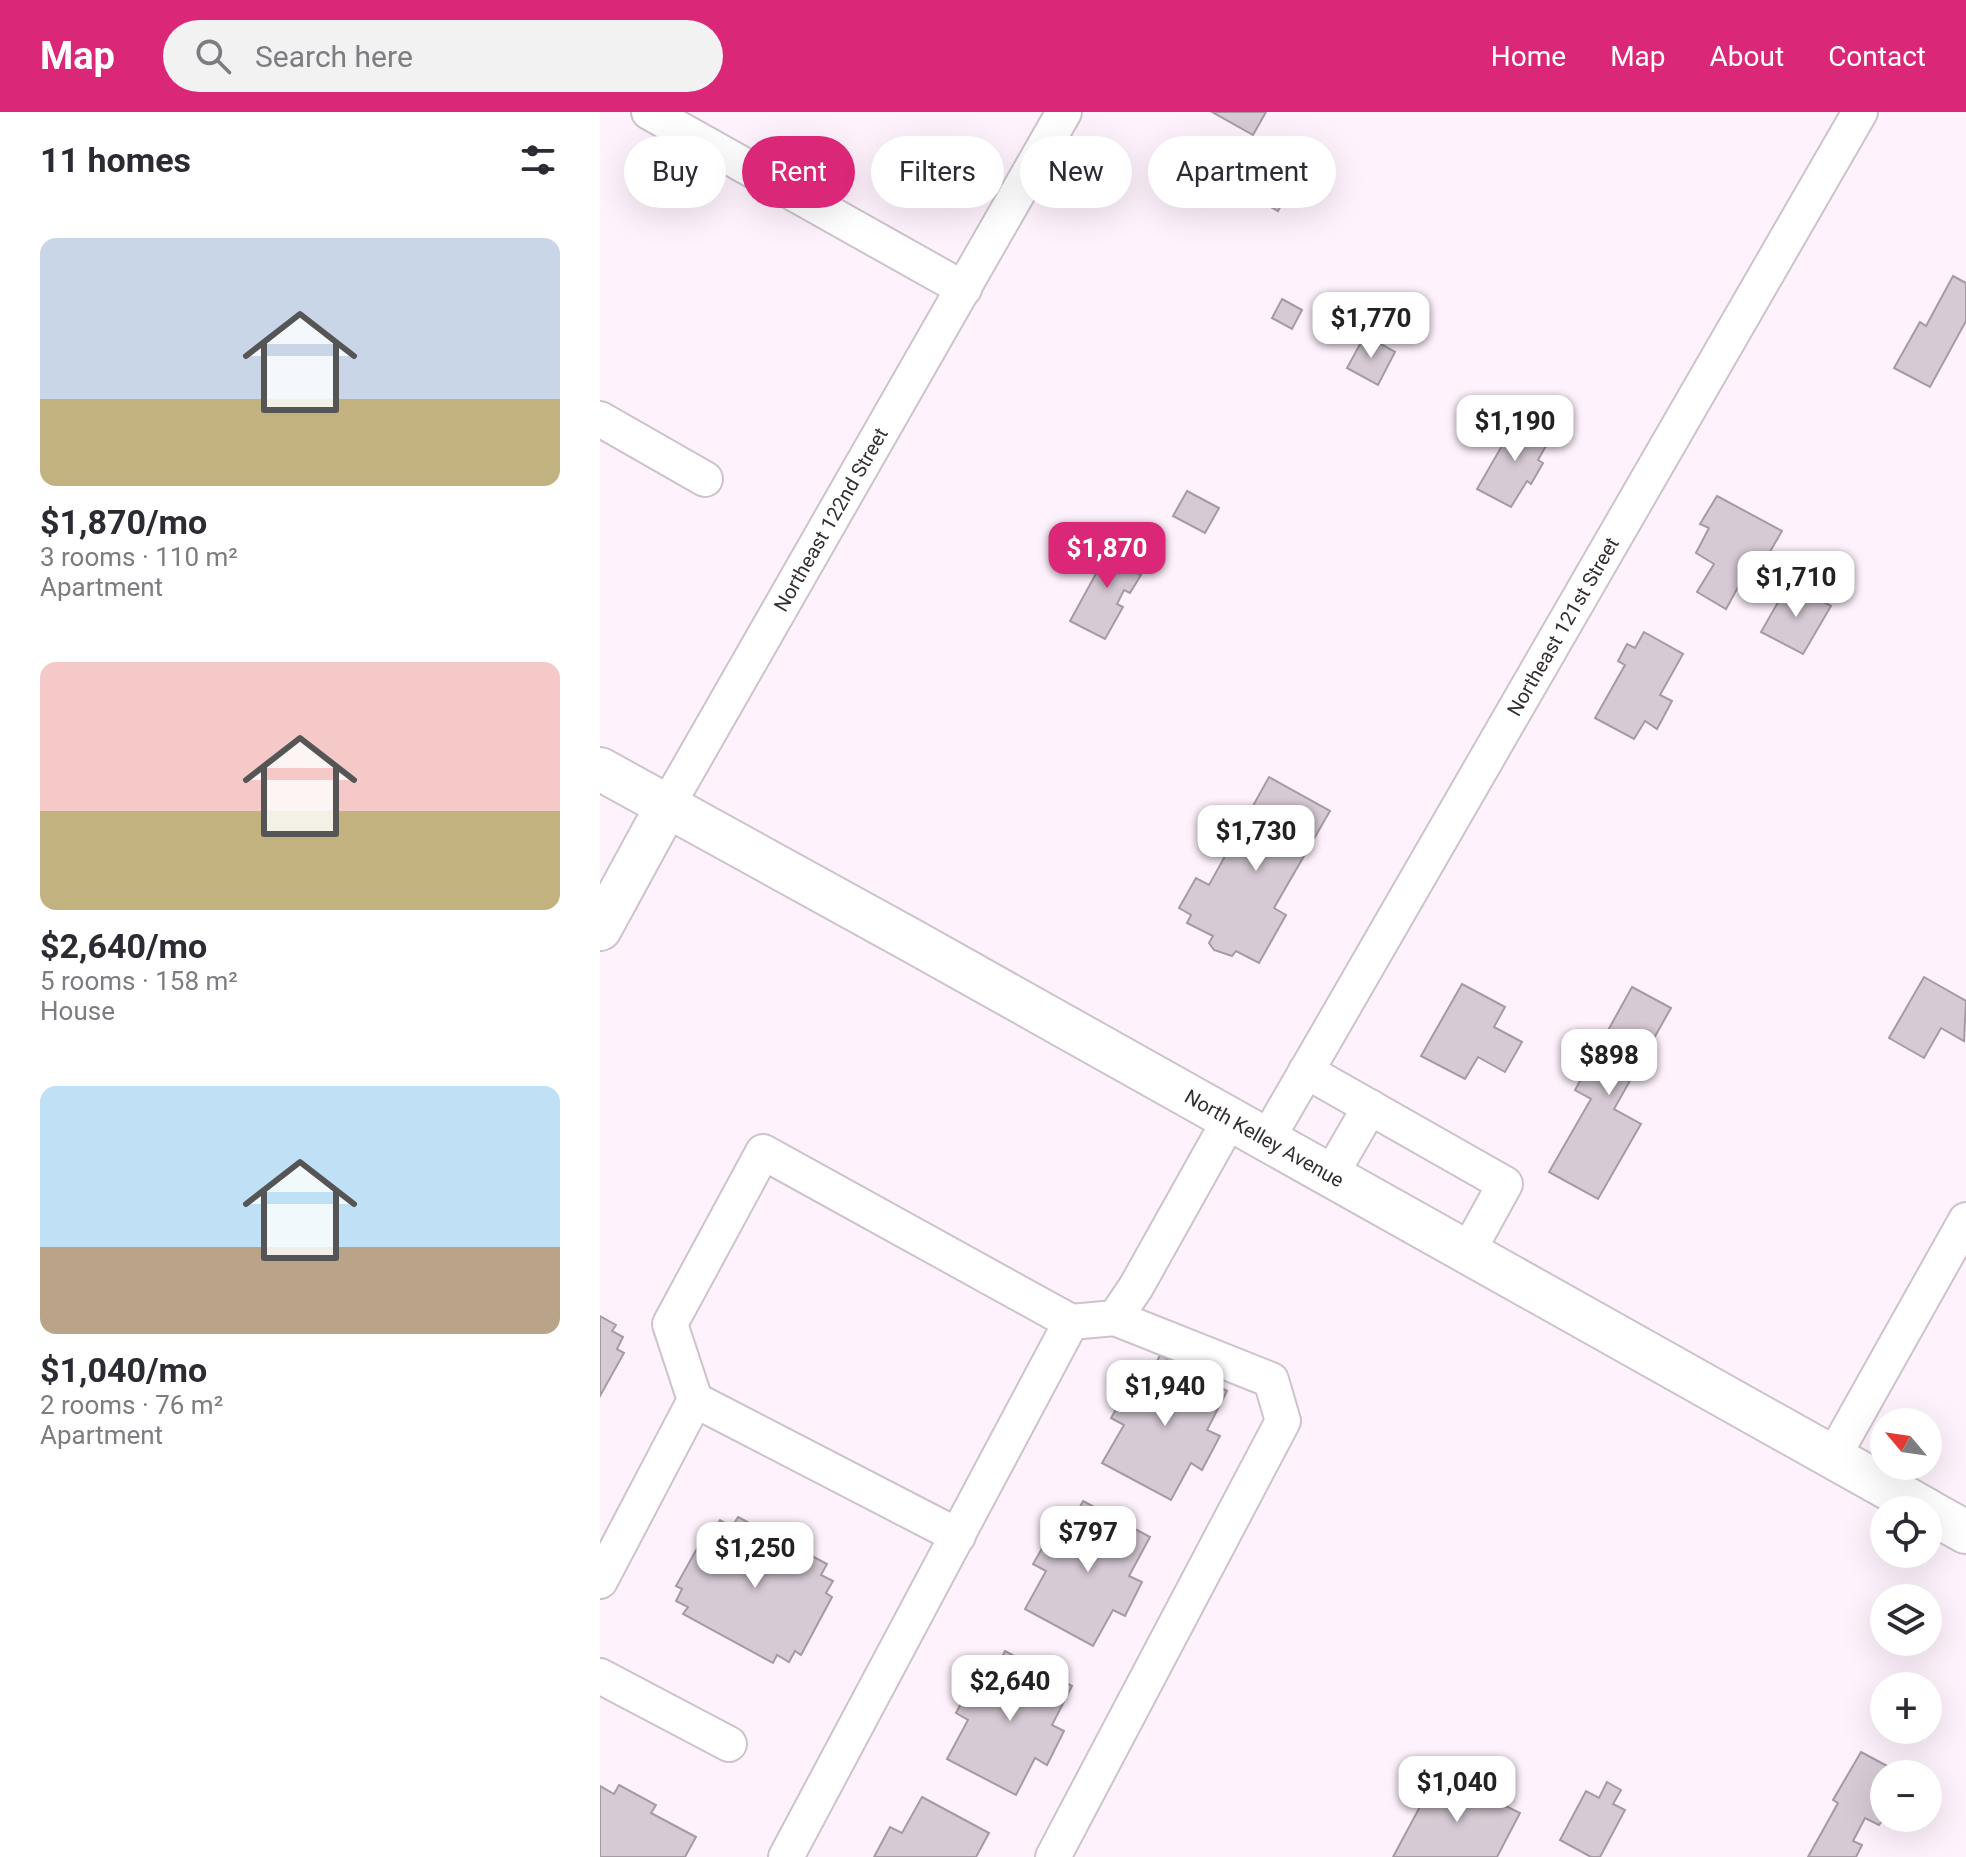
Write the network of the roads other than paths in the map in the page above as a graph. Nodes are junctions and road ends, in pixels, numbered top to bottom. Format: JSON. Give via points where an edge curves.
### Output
{"nodes":[{"id":1,"x":649,"y":112,"type":"edge"},
{"id":2,"x":1064,"y":112,"type":"edge"},
{"id":3,"x":1860,"y":112,"type":"edge"},
{"id":4,"x":964,"y":289,"type":"junction"},
{"id":5,"x":600,"y":419,"type":"edge"},
{"id":6,"x":705,"y":479,"type":"dead end"},
{"id":7,"x":600,"y":769,"type":"edge"},
{"id":8,"x":667,"y":806,"type":"junction"},
{"id":9,"x":600,"y":929,"type":"edge"},
{"id":10,"x":1306,"y":1071,"type":"junction"},
{"id":11,"x":1370,"y":1107,"type":"junction"},
{"id":12,"x":1230,"y":1119,"type":"junction"},
{"id":13,"x":1266,"y":1141,"type":"junction"},
{"id":14,"x":1330,"y":1176,"type":"junction"},
{"id":15,"x":1966,"y":1220,"type":"edge"},
{"id":16,"x":1467,"y":1253,"type":"junction"},
{"id":17,"x":1115,"y":1318,"type":"junction"},
{"id":18,"x":1071,"y":1322,"type":"junction"},
{"id":19,"x":695,"y":1400,"type":"junction"},
{"id":20,"x":1833,"y":1457,"type":"junction"},
{"id":21,"x":1902,"y":1496,"type":"edge"},
{"id":22,"x":1942,"y":1518,"type":"edge"},
{"id":23,"x":1966,"y":1532,"type":"edge"},
{"id":24,"x":958,"y":1536,"type":"junction"},
{"id":25,"x":600,"y":1581,"type":"edge"},
{"id":26,"x":600,"y":1676,"type":"edge"},
{"id":27,"x":729,"y":1744,"type":"dead end"},
{"id":28,"x":786,"y":1857,"type":"edge"},
{"id":29,"x":1053,"y":1857,"type":"edge"}],
"edges":[{"from":1,"to":4,"type":"street"},
{"from":2,"to":4,"type":"street","name":"Northeast 122nd Street"},
{"from":3,"to":10,"type":"street","name":"Northeast 121st Street"},
{"from":4,"to":8,"type":"street","name":"Northeast 122nd Street"},
{"from":5,"to":6,"type":"street"},
{"from":7,"to":8,"type":"main road","name":"North Kelley Avenue"},
{"from":8,"to":9,"type":"main road","name":"Northeast 122nd Street"},
{"from":8,"to":12,"type":"main road","name":"North Kelley Avenue"},
{"from":10,"to":11,"type":"street"},
{"from":10,"to":13,"type":"street","name":"Northeast 121st Street"},
{"from":11,"to":14,"type":"street"},
{"from":11,"to":16,"type":"street","via":[[1505,1184]]},
{"from":12,"to":13,"type":"main road","name":"North Kelley Avenue"},
{"from":12,"to":17,"type":"street"},
{"from":13,"to":14,"type":"main road","name":"North Kelley Avenue"},
{"from":14,"to":16,"type":"main road","name":"North Kelley Avenue"},
{"from":15,"to":20,"type":"street"},
{"from":16,"to":20,"type":"main road","name":"North Kelley Avenue"},
{"from":17,"to":18,"type":"street"},
{"from":17,"to":29,"type":"street","via":[[1271,1380],[1283,1421]]},
{"from":18,"to":19,"type":"street","via":[[763,1152],[670,1324]]},
{"from":18,"to":24,"type":"street"},
{"from":19,"to":24,"type":"street"},
{"from":19,"to":25,"type":"street"},
{"from":20,"to":21,"type":"main road","name":"North Kelley Avenue"},
{"from":22,"to":23,"type":"main road","name":"North Kelley Avenue"},
{"from":24,"to":28,"type":"street"},
{"from":26,"to":27,"type":"street"}]}
